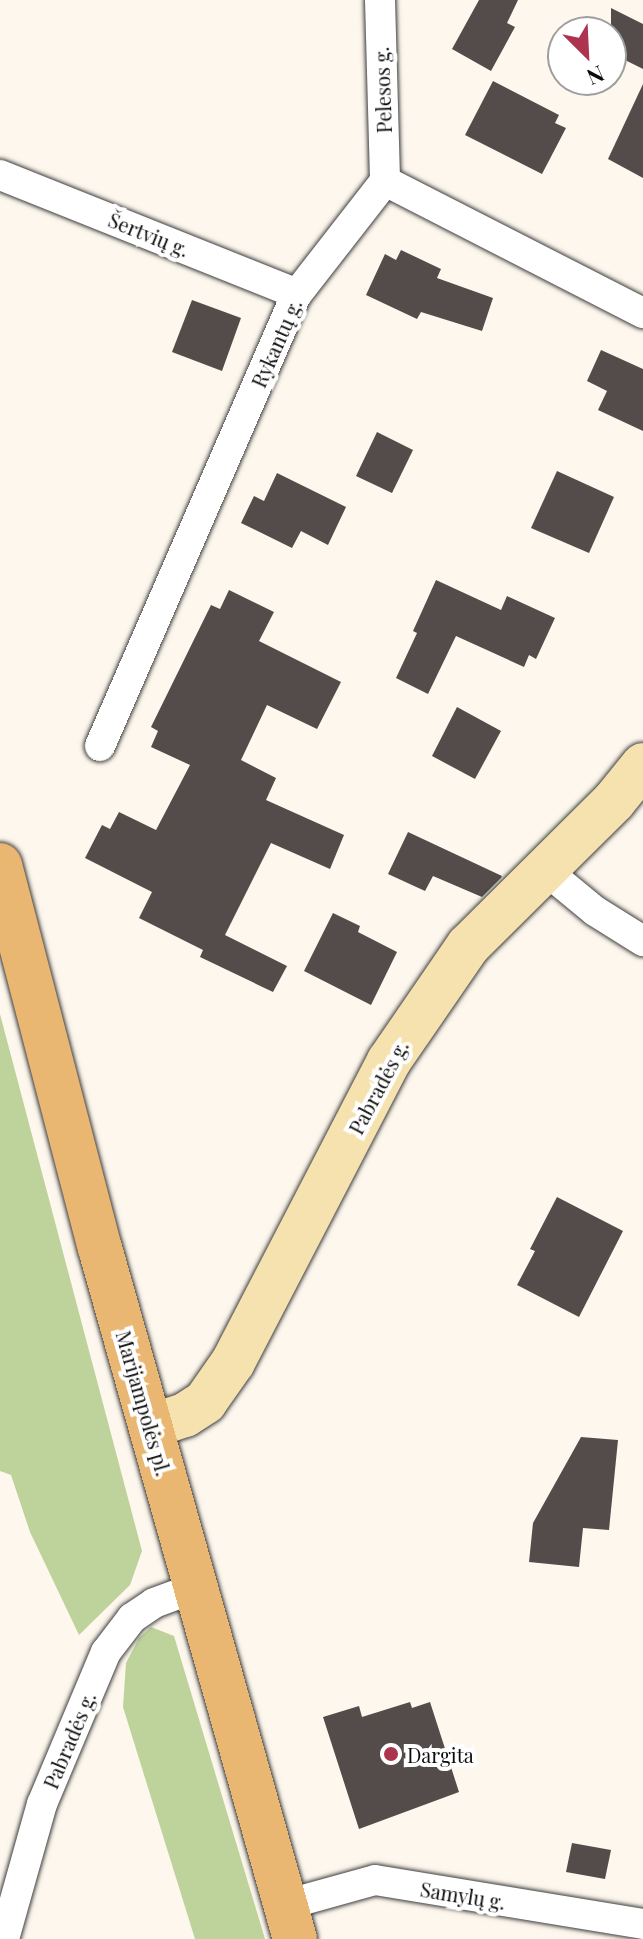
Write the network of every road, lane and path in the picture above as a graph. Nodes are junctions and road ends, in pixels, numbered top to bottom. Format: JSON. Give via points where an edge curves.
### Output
{"nodes":[{"id":1,"x":380,"y":0,"type":"edge"},
{"id":2,"x":0,"y":175,"type":"edge"},
{"id":3,"x":385,"y":181,"type":"junction"},
{"id":4,"x":297,"y":294,"type":"junction"},
{"id":5,"x":643,"y":313,"type":"edge"},
{"id":6,"x":100,"y":746,"type":"dead end"},
{"id":7,"x":643,"y":765,"type":"edge"},
{"id":8,"x":0,"y":865,"type":"edge"},
{"id":9,"x":544,"y":869,"type":"junction"},
{"id":10,"x":643,"y":941,"type":"edge"},
{"id":11,"x":151,"y":1426,"type":"junction"},
{"id":12,"x":197,"y":1587,"type":"junction"},
{"id":13,"x":290,"y":1922,"type":"edge"},
{"id":14,"x":643,"y":1924,"type":"edge"},
{"id":15,"x":4,"y":1939,"type":"edge"}],
"edges":[{"from":1,"to":3,"type":"street","name":"Pelesos g."},
{"from":2,"to":4,"type":"street","name":"Šertvių g."},
{"from":3,"to":4,"type":"street","name":"Rykantų g."},
{"from":3,"to":5,"type":"street"},
{"from":4,"to":6,"type":"street","name":"Rykantų g."},
{"from":7,"to":9,"type":"street","name":"Pabradės g."},
{"from":8,"to":11,"type":"main road","name":"Marijampolės pl."},
{"from":9,"to":10,"type":"street"},
{"from":9,"to":11,"type":"street","name":"Pabradės g.","via":[[468,946],[418,1014],[233,1362],[205,1402]]},
{"from":11,"to":12,"type":"main road","name":"Marijampolės pl."},
{"from":12,"to":13,"type":"main road","name":"Marijampolės pl."},
{"from":12,"to":15,"type":"street","name":"Pabradės g.","via":[[154,1603],[132,1618],[106,1652],[42,1804]]},
{"from":13,"to":14,"type":"street","name":"Samylų g.","via":[[375,1880]]}]}
